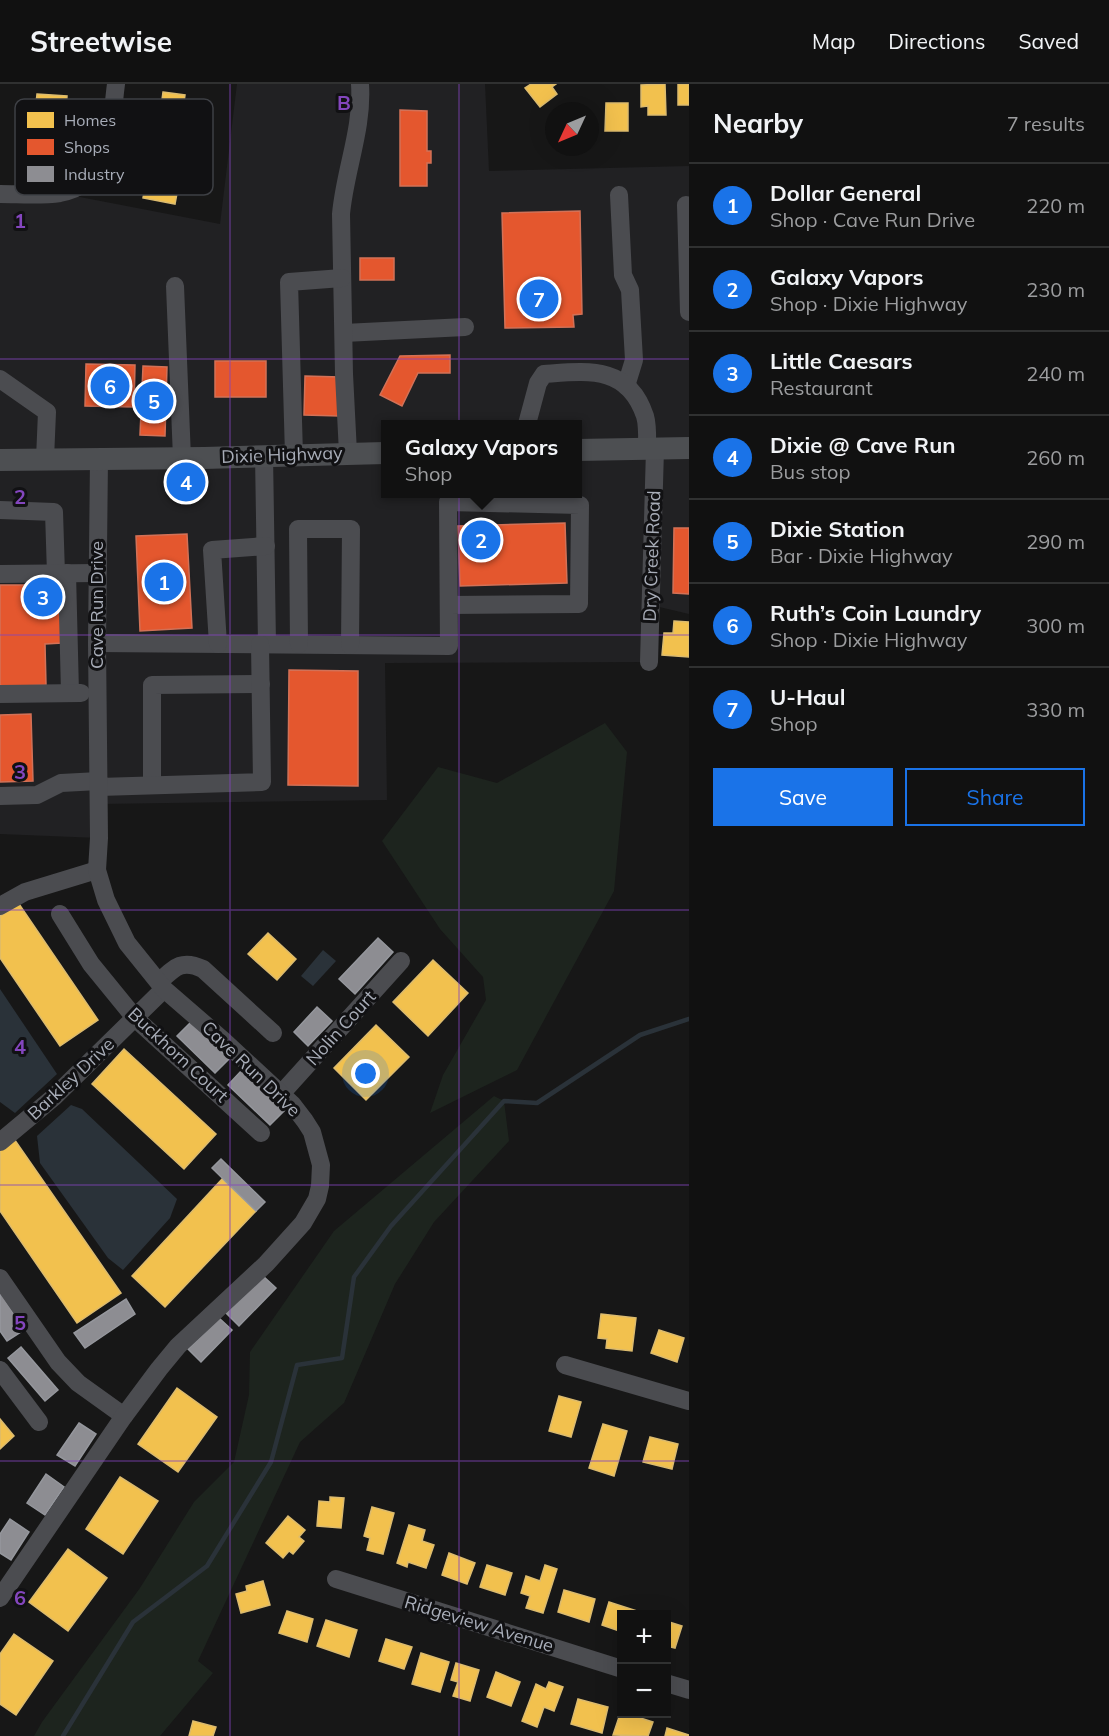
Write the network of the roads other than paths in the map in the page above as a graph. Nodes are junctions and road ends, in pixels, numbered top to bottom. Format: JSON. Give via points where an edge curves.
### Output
{"nodes":[{"id":1,"x":116,"y":84,"type":"edge"},
{"id":2,"x":360,"y":84,"type":"edge"},
{"id":3,"x":114,"y":99,"type":"edge"},
{"id":4,"x":0,"y":194,"type":"edge"},
{"id":5,"x":15,"y":194,"type":"edge"},
{"id":6,"x":619,"y":195,"type":"dead end"},
{"id":7,"x":686,"y":205,"type":"dead end"},
{"id":8,"x":342,"y":278,"type":"junction"},
{"id":9,"x":175,"y":286,"type":"dead end"},
{"id":10,"x":689,"y":312,"type":"edge"},
{"id":11,"x":465,"y":327,"type":"dead end"},
{"id":12,"x":344,"y":333,"type":"junction"},
{"id":13,"x":0,"y":379,"type":"edge"},
{"id":14,"x":626,"y":386,"type":"junction"},
{"id":15,"x":528,"y":420,"type":"edge"},
{"id":16,"x":689,"y":448,"type":"edge"},
{"id":17,"x":651,"y":449,"type":"junction"},
{"id":18,"x":582,"y":450,"type":"edge"},
{"id":19,"x":348,"y":453,"type":"junction"},
{"id":20,"x":381,"y":453,"type":"edge"},
{"id":21,"x":294,"y":454,"type":"junction"},
{"id":22,"x":264,"y":455,"type":"junction"},
{"id":23,"x":182,"y":458,"type":"junction"},
{"id":24,"x":45,"y":459,"type":"junction"},
{"id":25,"x":99,"y":459,"type":"junction"},
{"id":26,"x":0,"y":460,"type":"edge"},
{"id":27,"x":448,"y":498,"type":"edge"},
{"id":28,"x":0,"y":510,"type":"edge"},
{"id":29,"x":266,"y":546,"type":"junction"},
{"id":30,"x":97,"y":573,"type":"junction"},
{"id":31,"x":0,"y":574,"type":"edge"},
{"id":32,"x":62,"y":574,"type":"junction"},
{"id":33,"x":449,"y":605,"type":"junction"},
{"id":34,"x":97,"y":644,"type":"junction"},
{"id":35,"x":218,"y":644,"type":"junction"},
{"id":36,"x":263,"y":644,"type":"junction"},
{"id":37,"x":299,"y":644,"type":"junction"},
{"id":38,"x":350,"y":645,"type":"junction"},
{"id":39,"x":649,"y":662,"type":"dead end"},
{"id":40,"x":261,"y":684,"type":"junction"},
{"id":41,"x":70,"y":693,"type":"junction"},
{"id":42,"x":97,"y":693,"type":"junction"},
{"id":43,"x":0,"y":694,"type":"edge"},
{"id":44,"x":99,"y":784,"type":"junction"},
{"id":45,"x":152,"y":785,"type":"junction"},
{"id":46,"x":0,"y":796,"type":"edge"},
{"id":47,"x":97,"y":870,"type":"junction"},
{"id":48,"x":0,"y":906,"type":"edge"},
{"id":49,"x":60,"y":914,"type":"dead end"},
{"id":50,"x":401,"y":961,"type":"dead end"},
{"id":51,"x":162,"y":986,"type":"junction"},
{"id":52,"x":135,"y":1018,"type":"junction"},
{"id":53,"x":273,"y":1033,"type":"dead end"},
{"id":54,"x":281,"y":1094,"type":"junction"},
{"id":55,"x":261,"y":1132,"type":"dead end"},
{"id":56,"x":0,"y":1142,"type":"edge"},
{"id":57,"x":0,"y":1278,"type":"edge"},
{"id":58,"x":565,"y":1365,"type":"dead end"},
{"id":59,"x":0,"y":1370,"type":"edge"},
{"id":60,"x":689,"y":1401,"type":"edge"},
{"id":61,"x":124,"y":1416,"type":"junction"},
{"id":62,"x":39,"y":1422,"type":"dead end"},
{"id":63,"x":336,"y":1580,"type":"dead end"},
{"id":64,"x":0,"y":1598,"type":"edge"},
{"id":65,"x":617,"y":1668,"type":"edge"},
{"id":66,"x":671,"y":1685,"type":"edge"},
{"id":67,"x":689,"y":1690,"type":"edge"}],
"edges":[{"from":1,"to":3,"type":"street"},
{"from":2,"to":8,"type":"street","via":[[360,119],[342,196]]},
{"from":4,"to":5,"type":"street"},
{"from":6,"to":14,"type":"street","via":[[622,265],[630,290],[634,360]]},
{"from":7,"to":10,"type":"street"},
{"from":8,"to":12,"type":"street"},
{"from":8,"to":21,"type":"street","via":[[289,282]]},
{"from":9,"to":23,"type":"street"},
{"from":11,"to":12,"type":"street"},
{"from":12,"to":19,"type":"street"},
{"from":13,"to":24,"type":"street","via":[[47,411]]},
{"from":14,"to":15,"type":"street","via":[[615,377],[588,371],[544,374],[537,382]]},
{"from":14,"to":17,"type":"street","name":"Dry Creek Road","via":[[646,418]]},
{"from":16,"to":17,"type":"main road"},
{"from":17,"to":18,"type":"main road"},
{"from":17,"to":39,"type":"street","name":"Dry Creek Road"},
{"from":19,"to":20,"type":"main road","name":"Dixie Highway"},
{"from":19,"to":21,"type":"main road","name":"Dixie Highway"},
{"from":21,"to":22,"type":"main road","name":"Dixie Highway"},
{"from":22,"to":23,"type":"main road","name":"Dixie Highway"},
{"from":22,"to":29,"type":"street"},
{"from":23,"to":25,"type":"main road","name":"Dixie Highway"},
{"from":24,"to":25,"type":"main road","name":"Dixie Highway"},
{"from":24,"to":26,"type":"main road","name":"Dixie Highway"},
{"from":25,"to":30,"type":"street","name":"Cave Run Drive"},
{"from":27,"to":33,"type":"street"},
{"from":27,"to":33,"type":"street","via":[[580,505],[579,604]]},
{"from":28,"to":32,"type":"street","via":[[54,512]]},
{"from":29,"to":35,"type":"street","via":[[212,550]]},
{"from":29,"to":36,"type":"street"},
{"from":30,"to":32,"type":"street"},
{"from":30,"to":34,"type":"street","name":"Cave Run Drive"},
{"from":31,"to":32,"type":"street"},
{"from":32,"to":41,"type":"street"},
{"from":33,"to":38,"type":"street","via":[[449,646]]},
{"from":34,"to":35,"type":"street"},
{"from":34,"to":42,"type":"street","name":"Cave Run Drive"},
{"from":35,"to":36,"type":"street"},
{"from":36,"to":37,"type":"street"},
{"from":36,"to":40,"type":"street"},
{"from":37,"to":38,"type":"street"},
{"from":37,"to":38,"type":"street","via":[[298,529],[351,529]]},
{"from":40,"to":45,"type":"street","via":[[262,782]]},
{"from":40,"to":45,"type":"street","via":[[152,685]]},
{"from":41,"to":42,"type":"street"},
{"from":41,"to":43,"type":"street"},
{"from":42,"to":44,"type":"street","name":"Cave Run Drive"},
{"from":44,"to":45,"type":"street"},
{"from":44,"to":46,"type":"street","via":[[61,783],[37,795]]},
{"from":44,"to":47,"type":"street","name":"Cave Run Drive"},
{"from":47,"to":48,"type":"street","via":[[25,892]]},
{"from":47,"to":51,"type":"street","name":"Cave Run Drive","via":[[111,913],[127,943]]},
{"from":49,"to":52,"type":"street","name":"Buckhorn Court","via":[[91,964]]},
{"from":50,"to":54,"type":"street","name":"Nolin Court"},
{"from":51,"to":52,"type":"street","name":"Barkley Drive"},
{"from":51,"to":53,"type":"street","name":"Barkley Drive","via":[[181,964],[191,963],[203,969]]},
{"from":51,"to":54,"type":"street","name":"Cave Run Drive"},
{"from":52,"to":55,"type":"street","name":"Buckhorn Court"},
{"from":52,"to":56,"type":"street","name":"Barkley Drive"},
{"from":54,"to":61,"type":"street","name":"Cave Run Drive","via":[[312,1132],[321,1165],[316,1199],[303,1223],[178,1346]]},
{"from":57,"to":61,"type":"street","via":[[58,1362],[78,1383]]},
{"from":58,"to":60,"type":"street"},
{"from":59,"to":62,"type":"street"},
{"from":61,"to":64,"type":"street","name":"Cave Run Drive"},
{"from":63,"to":65,"type":"street","name":"Ridgeview Avenue"},
{"from":66,"to":67,"type":"street"}]}
